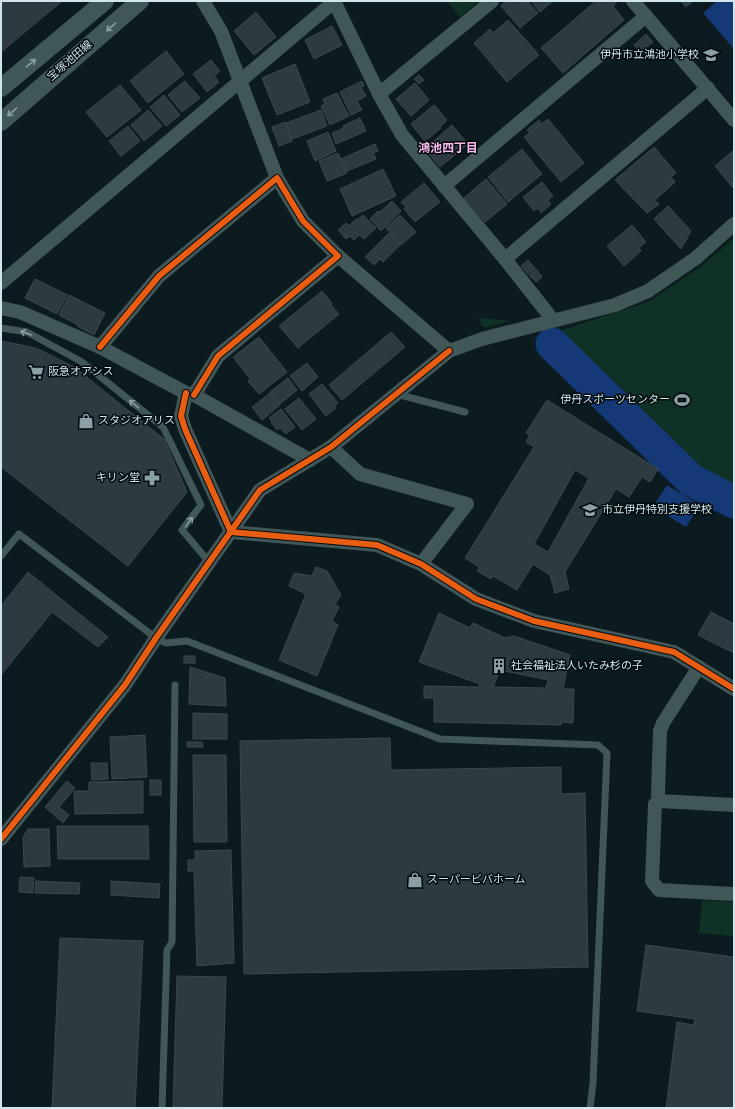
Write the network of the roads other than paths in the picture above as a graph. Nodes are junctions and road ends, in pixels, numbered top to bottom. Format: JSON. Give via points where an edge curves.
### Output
{"nodes":[{"id":1,"x":105,"y":1,"type":"edge"},
{"id":2,"x":140,"y":1,"type":"edge"},
{"id":3,"x":203,"y":1,"type":"edge"},
{"id":4,"x":334,"y":1,"type":"edge"},
{"id":5,"x":492,"y":1,"type":"edge"},
{"id":6,"x":633,"y":1,"type":"edge"},
{"id":7,"x":646,"y":16,"type":"junction"},
{"id":8,"x":241,"y":80,"type":"junction"},
{"id":9,"x":1,"y":88,"type":"edge"},
{"id":10,"x":708,"y":88,"type":"junction"},
{"id":11,"x":379,"y":94,"type":"junction"},
{"id":12,"x":734,"y":120,"type":"edge"},
{"id":13,"x":1,"y":122,"type":"edge"},
{"id":14,"x":277,"y":178,"type":"junction"},
{"id":15,"x":444,"y":186,"type":"junction"},
{"id":16,"x":734,"y":224,"type":"edge"},
{"id":17,"x":338,"y":256,"type":"junction"},
{"id":18,"x":505,"y":259,"type":"junction"},
{"id":19,"x":1,"y":282,"type":"edge"},
{"id":20,"x":1,"y":308,"type":"edge"},
{"id":21,"x":553,"y":320,"type":"junction"},
{"id":22,"x":1,"y":328,"type":"edge"},
{"id":23,"x":100,"y":347,"type":"junction"},
{"id":24,"x":449,"y":352,"type":"junction"},
{"id":25,"x":399,"y":392,"type":"junction"},
{"id":26,"x":190,"y":394,"type":"junction"},
{"id":27,"x":465,"y":412,"type":"dead end"},
{"id":28,"x":331,"y":447,"type":"junction"},
{"id":29,"x":310,"y":460,"type":"junction"},
{"id":30,"x":231,"y":532,"type":"junction"},
{"id":31,"x":1,"y":556,"type":"edge"},
{"id":32,"x":210,"y":563,"type":"junction"},
{"id":33,"x":420,"y":564,"type":"junction"},
{"id":34,"x":156,"y":638,"type":"junction"},
{"id":35,"x":699,"y":667,"type":"junction"},
{"id":36,"x":175,"y":685,"type":"dead end"},
{"id":37,"x":734,"y":689,"type":"edge"},
{"id":38,"x":659,"y":801,"type":"junction"},
{"id":39,"x":734,"y":805,"type":"edge"},
{"id":40,"x":1,"y":839,"type":"edge"},
{"id":41,"x":734,"y":894,"type":"edge"},
{"id":42,"x":162,"y":1108,"type":"edge"},
{"id":43,"x":590,"y":1108,"type":"edge"}],
"edges":[{"from":9,"to":1,"type":"street","one_way":true},
{"from":2,"to":13,"type":"street","name":"宝塚池田線","one_way":true},
{"from":3,"to":8,"type":"street","via":[[221,31]]},
{"from":4,"to":8,"type":"street"},
{"from":4,"to":11,"type":"street"},
{"from":5,"to":11,"type":"street"},
{"from":6,"to":7,"type":"street"},
{"from":7,"to":10,"type":"street"},
{"from":7,"to":15,"type":"street"},
{"from":8,"to":14,"type":"street"},
{"from":8,"to":19,"type":"street"},
{"from":10,"to":12,"type":"street"},
{"from":10,"to":18,"type":"street"},
{"from":11,"to":15,"type":"street","via":[[402,135]]},
{"from":14,"to":17,"type":"street","via":[[302,221]]},
{"from":14,"to":23,"type":"street","via":[[159,276]]},
{"from":15,"to":18,"type":"street"},
{"from":16,"to":21,"type":"street","via":[[696,258],[648,291],[615,305]]},
{"from":17,"to":24,"type":"street"},
{"from":17,"to":26,"type":"street","via":[[218,356]]},
{"from":18,"to":21,"type":"street"},
{"from":20,"to":23,"type":"street","via":[[20,312]]},
{"from":21,"to":24,"type":"street","via":[[482,339]]},
{"from":32,"to":22,"type":"lane","one_way":true,"via":[[182,530],[201,505],[164,427],[82,362],[27,332]]},
{"from":23,"to":26,"type":"street"},
{"from":24,"to":25,"type":"street"},
{"from":25,"to":27,"type":"lane","via":[[404,396]]},
{"from":25,"to":28,"type":"street"},
{"from":26,"to":29,"type":"street"},
{"from":26,"to":30,"type":"street","via":[[181,416]]},
{"from":28,"to":29,"type":"street"},
{"from":28,"to":33,"type":"street","via":[[360,474],[467,504]]},
{"from":29,"to":30,"type":"street","via":[[260,490]]},
{"from":30,"to":32,"type":"street"},
{"from":30,"to":33,"type":"street","via":[[377,545]]},
{"from":31,"to":34,"type":"lane","via":[[19,534]]},
{"from":32,"to":34,"type":"street"},
{"from":33,"to":35,"type":"street","via":[[476,599],[534,621],[674,652]]},
{"from":34,"to":40,"type":"street","via":[[125,685]]},
{"from":34,"to":43,"type":"lane","via":[[166,644],[187,641],[440,739],[598,745],[607,753]]},
{"from":35,"to":37,"type":"street"},
{"from":35,"to":38,"type":"street","via":[[660,730]]},
{"from":36,"to":42,"type":"lane","via":[[172,942],[167,950]]},
{"from":38,"to":39,"type":"street"},
{"from":38,"to":41,"type":"street","via":[[656,804],[652,881],[659,890]]}]}
